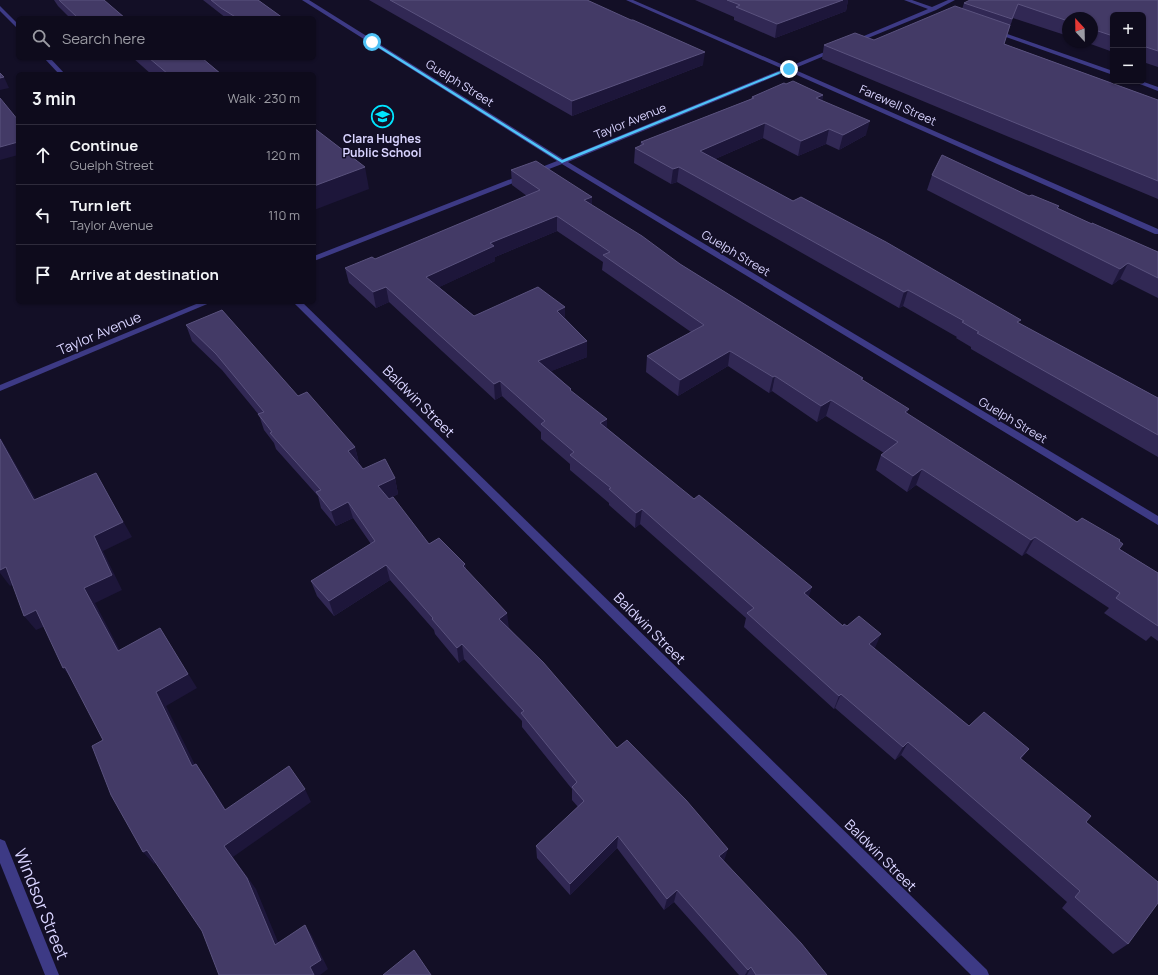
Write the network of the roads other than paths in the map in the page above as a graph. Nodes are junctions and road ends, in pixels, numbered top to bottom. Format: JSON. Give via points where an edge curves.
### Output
{"nodes":[{"id":1,"x":305,"y":0,"type":"edge"},
{"id":2,"x":629,"y":0,"type":"edge"},
{"id":3,"x":907,"y":0,"type":"edge"},
{"id":4,"x":952,"y":0,"type":"edge"},
{"id":5,"x":0,"y":8,"type":"edge"},
{"id":6,"x":933,"y":9,"type":"junction"},
{"id":7,"x":940,"y":11,"type":"edge"},
{"id":8,"x":16,"y":25,"type":"edge"},
{"id":9,"x":985,"y":28,"type":"edge"},
{"id":10,"x":846,"y":45,"type":"edge"},
{"id":11,"x":839,"y":48,"type":"edge"},
{"id":12,"x":49,"y":60,"type":"edge"},
{"id":13,"x":789,"y":69,"type":"junction"},
{"id":14,"x":60,"y":72,"type":"edge"},
{"id":15,"x":1110,"y":72,"type":"edge"},
{"id":16,"x":1143,"y":84,"type":"edge"},
{"id":17,"x":1158,"y":89,"type":"edge"},
{"id":18,"x":562,"y":162,"type":"junction"},
{"id":19,"x":1158,"y":232,"type":"edge"},
{"id":20,"x":316,"y":258,"type":"edge"},
{"id":21,"x":203,"y":304,"type":"edge"},
{"id":22,"x":299,"y":304,"type":"edge"},
{"id":23,"x":0,"y":388,"type":"edge"},
{"id":24,"x":1158,"y":521,"type":"edge"},
{"id":25,"x":0,"y":846,"type":"edge"},
{"id":26,"x":52,"y":975,"type":"edge"},
{"id":27,"x":982,"y":975,"type":"edge"}],
"edges":[{"from":1,"to":18,"type":"street","name":"Guelph Street"},
{"from":2,"to":13,"type":"street","name":"Farewell Street"},
{"from":3,"to":6,"type":"street"},
{"from":4,"to":6,"type":"street"},
{"from":5,"to":8,"type":"street"},
{"from":6,"to":7,"type":"street"},
{"from":6,"to":10,"type":"street"},
{"from":9,"to":15,"type":"street"},
{"from":11,"to":13,"type":"street","name":"Taylor Avenue"},
{"from":12,"to":14,"type":"street"},
{"from":13,"to":18,"type":"street","name":"Taylor Avenue"},
{"from":13,"to":19,"type":"street","name":"Farewell Street"},
{"from":16,"to":17,"type":"street"},
{"from":18,"to":20,"type":"street","name":"Taylor Avenue"},
{"from":18,"to":24,"type":"street","name":"Guelph Street"},
{"from":21,"to":23,"type":"street","name":"Taylor Avenue"},
{"from":22,"to":27,"type":"street","name":"Baldwin Street"},
{"from":25,"to":26,"type":"street","name":"Windsor Street"}]}
